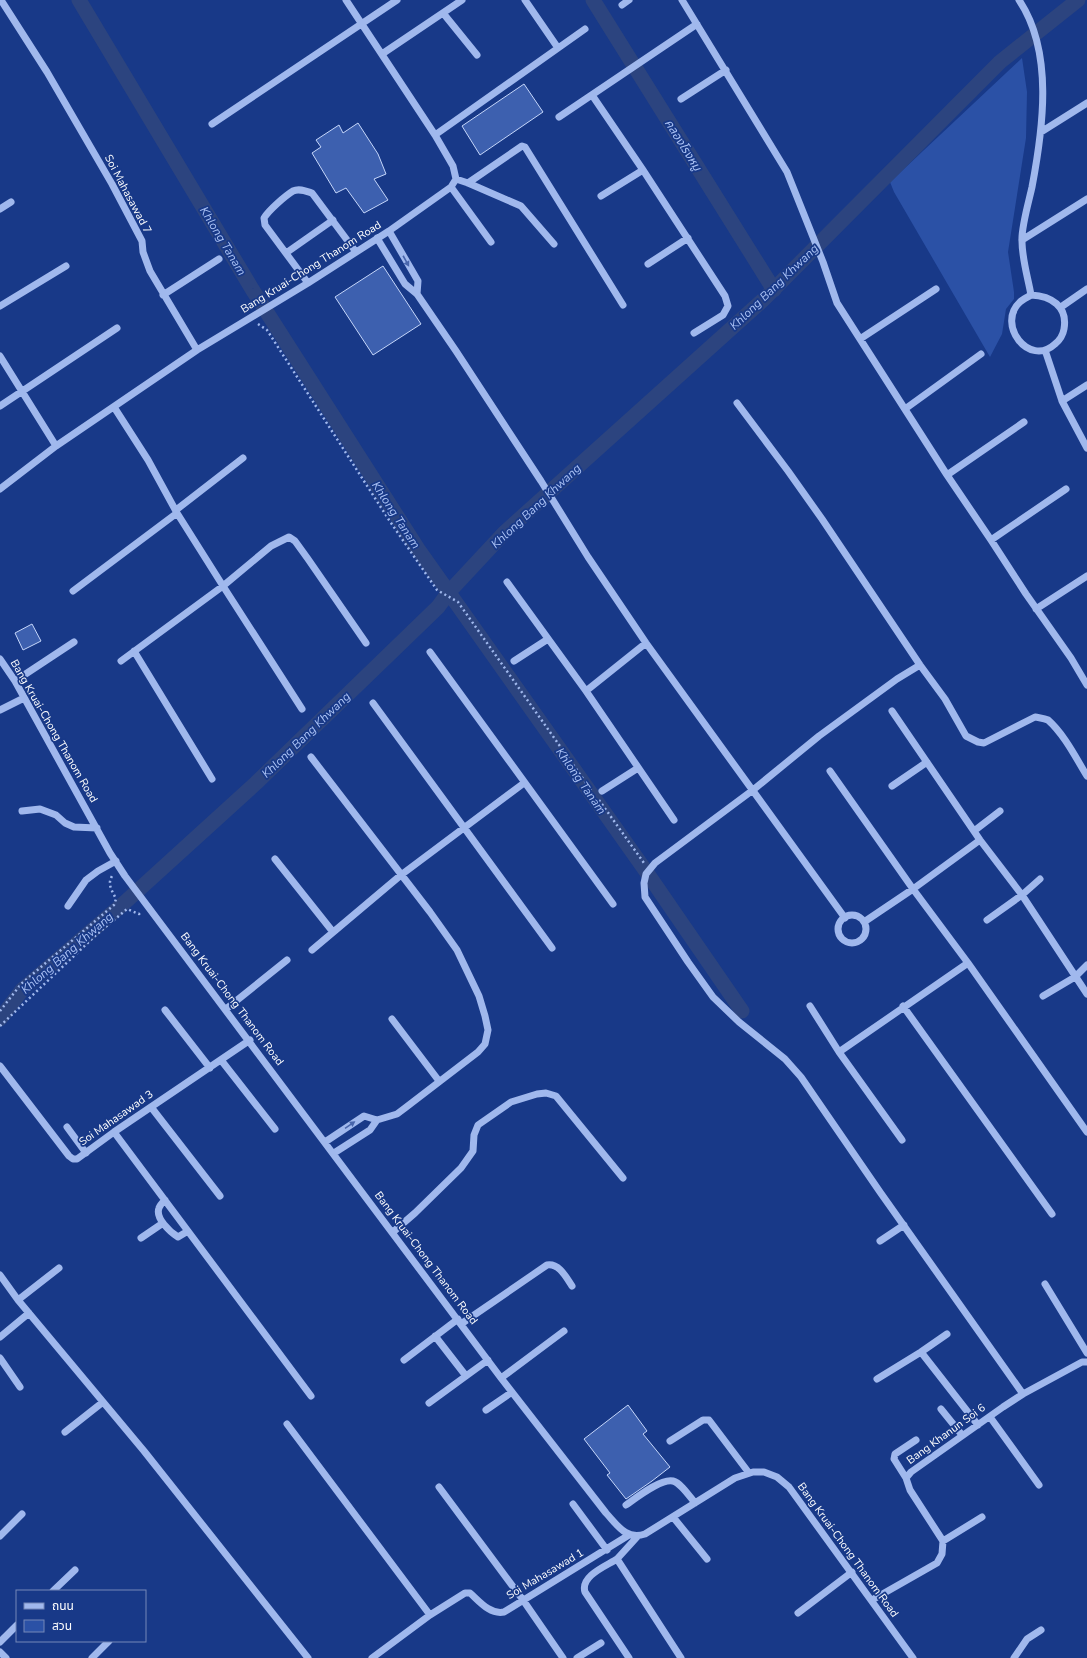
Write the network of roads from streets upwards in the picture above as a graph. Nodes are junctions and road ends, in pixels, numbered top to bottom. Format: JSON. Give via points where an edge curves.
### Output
{"nodes":[{"id":1,"x":1,"y":0,"type":"edge"},
{"id":2,"x":346,"y":0,"type":"edge"},
{"id":3,"x":398,"y":0,"type":"edge"},
{"id":4,"x":462,"y":0,"type":"edge"},
{"id":5,"x":525,"y":0,"type":"edge"},
{"id":6,"x":629,"y":0,"type":"edge"},
{"id":7,"x":682,"y":0,"type":"edge"},
{"id":8,"x":1019,"y":0,"type":"edge"},
{"id":9,"x":622,"y":5,"type":"dead end"},
{"id":10,"x":443,"y":13,"type":"junction"},
{"id":11,"x":361,"y":24,"type":"junction"},
{"id":12,"x":697,"y":24,"type":"junction"},
{"id":13,"x":585,"y":29,"type":"dead end"},
{"id":14,"x":558,"y":48,"type":"junction"},
{"id":15,"x":382,"y":54,"type":"junction"},
{"id":16,"x":477,"y":55,"type":"dead end"},
{"id":17,"x":726,"y":70,"type":"junction"},
{"id":18,"x":592,"y":95,"type":"junction"},
{"id":19,"x":681,"y":99,"type":"dead end"},
{"id":20,"x":1087,"y":103,"type":"edge"},
{"id":21,"x":559,"y":117,"type":"dead end"},
{"id":22,"x":212,"y":124,"type":"dead end"},
{"id":23,"x":1041,"y":132,"type":"junction"},
{"id":24,"x":435,"y":135,"type":"junction"},
{"id":25,"x":643,"y":170,"type":"junction"},
{"id":26,"x":456,"y":179,"type":"junction"},
{"id":27,"x":468,"y":183,"type":"junction"},
{"id":28,"x":451,"y":188,"type":"junction"},
{"id":29,"x":601,"y":196,"type":"dead end"},
{"id":30,"x":1087,"y":199,"type":"edge"},
{"id":31,"x":11,"y":202,"type":"dead end"},
{"id":32,"x":0,"y":209,"type":"edge"},
{"id":33,"x":333,"y":220,"type":"junction"},
{"id":34,"x":389,"y":231,"type":"junction"},
{"id":35,"x":377,"y":238,"type":"junction"},
{"id":36,"x":688,"y":238,"type":"junction"},
{"id":37,"x":1022,"y":240,"type":"junction"},
{"id":38,"x":491,"y":242,"type":"dead end"},
{"id":39,"x":554,"y":244,"type":"dead end"},
{"id":40,"x":356,"y":252,"type":"junction"},
{"id":41,"x":286,"y":253,"type":"junction"},
{"id":42,"x":219,"y":259,"type":"dead end"},
{"id":43,"x":648,"y":264,"type":"dead end"},
{"id":44,"x":66,"y":266,"type":"dead end"},
{"id":45,"x":308,"y":283,"type":"junction"},
{"id":46,"x":936,"y":289,"type":"dead end"},
{"id":47,"x":1087,"y":289,"type":"edge"},
{"id":48,"x":417,"y":294,"type":"junction"},
{"id":49,"x":163,"y":295,"type":"junction"},
{"id":50,"x":1031,"y":295,"type":"junction"},
{"id":51,"x":623,"y":305,"type":"dead end"},
{"id":52,"x":0,"y":306,"type":"edge"},
{"id":53,"x":1061,"y":306,"type":"junction"},
{"id":54,"x":117,"y":328,"type":"dead end"},
{"id":55,"x":694,"y":333,"type":"dead end"},
{"id":56,"x":860,"y":339,"type":"junction"},
{"id":57,"x":197,"y":350,"type":"junction"},
{"id":58,"x":1044,"y":350,"type":"junction"},
{"id":59,"x":981,"y":354,"type":"dead end"},
{"id":60,"x":0,"y":356,"type":"edge"},
{"id":61,"x":1087,"y":385,"type":"edge"},
{"id":62,"x":22,"y":391,"type":"junction"},
{"id":63,"x":1062,"y":401,"type":"junction"},
{"id":64,"x":737,"y":403,"type":"dead end"},
{"id":65,"x":0,"y":406,"type":"edge"},
{"id":66,"x":114,"y":407,"type":"junction"},
{"id":67,"x":905,"y":409,"type":"junction"},
{"id":68,"x":1024,"y":422,"type":"dead end"},
{"id":69,"x":56,"y":446,"type":"junction"},
{"id":70,"x":1087,"y":448,"type":"edge"},
{"id":71,"x":243,"y":458,"type":"dead end"},
{"id":72,"x":947,"y":475,"type":"junction"},
{"id":73,"x":0,"y":489,"type":"edge"},
{"id":74,"x":1066,"y":490,"type":"dead end"},
{"id":75,"x":176,"y":512,"type":"junction"},
{"id":76,"x":991,"y":540,"type":"junction"},
{"id":77,"x":1087,"y":576,"type":"edge"},
{"id":78,"x":507,"y":582,"type":"dead end"},
{"id":79,"x":223,"y":586,"type":"junction"},
{"id":80,"x":73,"y":591,"type":"dead end"},
{"id":81,"x":1036,"y":609,"type":"junction"},
{"id":82,"x":548,"y":639,"type":"junction"},
{"id":83,"x":74,"y":642,"type":"dead end"},
{"id":84,"x":366,"y":643,"type":"dead end"},
{"id":85,"x":646,"y":643,"type":"junction"},
{"id":86,"x":134,"y":651,"type":"junction"},
{"id":87,"x":430,"y":652,"type":"dead end"},
{"id":88,"x":0,"y":661,"type":"edge"},
{"id":89,"x":121,"y":661,"type":"dead end"},
{"id":90,"x":514,"y":661,"type":"dead end"},
{"id":91,"x":920,"y":665,"type":"junction"},
{"id":92,"x":1085,"y":676,"type":"edge"},
{"id":93,"x":15,"y":681,"type":"junction"},
{"id":94,"x":1087,"y":685,"type":"edge"},
{"id":95,"x":586,"y":691,"type":"junction"},
{"id":96,"x":24,"y":698,"type":"junction"},
{"id":97,"x":373,"y":703,"type":"dead end"},
{"id":98,"x":0,"y":710,"type":"edge"},
{"id":99,"x":302,"y":710,"type":"dead end"},
{"id":100,"x":892,"y":711,"type":"dead end"},
{"id":101,"x":311,"y":756,"type":"dead end"},
{"id":102,"x":927,"y":762,"type":"junction"},
{"id":103,"x":638,"y":768,"type":"junction"},
{"id":104,"x":830,"y":771,"type":"dead end"},
{"id":105,"x":1087,"y":776,"type":"edge"},
{"id":106,"x":212,"y":779,"type":"dead end"},
{"id":107,"x":524,"y":783,"type":"junction"},
{"id":108,"x":892,"y":786,"type":"dead end"},
{"id":109,"x":753,"y":790,"type":"junction"},
{"id":110,"x":602,"y":791,"type":"dead end"},
{"id":111,"x":22,"y":811,"type":"dead end"},
{"id":112,"x":1000,"y":811,"type":"dead end"},
{"id":113,"x":674,"y":820,"type":"dead end"},
{"id":114,"x":97,"y":828,"type":"junction"},
{"id":115,"x":465,"y":828,"type":"junction"},
{"id":116,"x":974,"y":831,"type":"junction"},
{"id":117,"x":980,"y":840,"type":"junction"},
{"id":118,"x":275,"y":859,"type":"dead end"},
{"id":119,"x":119,"y":866,"type":"junction"},
{"id":120,"x":401,"y":875,"type":"junction"},
{"id":121,"x":1040,"y":879,"type":"dead end"},
{"id":122,"x":913,"y":889,"type":"junction"},
{"id":123,"x":1022,"y":895,"type":"junction"},
{"id":124,"x":612,"y":904,"type":"dead end"},
{"id":125,"x":68,"y":906,"type":"dead end"},
{"id":126,"x":845,"y":918,"type":"junction"},
{"id":127,"x":987,"y":920,"type":"dead end"},
{"id":128,"x":864,"y":922,"type":"junction"},
{"id":129,"x":333,"y":932,"type":"junction"},
{"id":130,"x":552,"y":948,"type":"dead end"},
{"id":131,"x":312,"y":950,"type":"dead end"},
{"id":132,"x":287,"y":960,"type":"dead end"},
{"id":133,"x":968,"y":962,"type":"junction"},
{"id":134,"x":1087,"y":965,"type":"edge"},
{"id":135,"x":1075,"y":977,"type":"junction"},
{"id":136,"x":1087,"y":994,"type":"edge"},
{"id":137,"x":1043,"y":996,"type":"dead end"},
{"id":138,"x":810,"y":1006,"type":"dead end"},
{"id":139,"x":903,"y":1006,"type":"junction"},
{"id":140,"x":226,"y":1009,"type":"junction"},
{"id":141,"x":165,"y":1010,"type":"dead end"},
{"id":142,"x":392,"y":1019,"type":"dead end"},
{"id":143,"x":250,"y":1040,"type":"junction"},
{"id":144,"x":839,"y":1052,"type":"junction"},
{"id":145,"x":221,"y":1060,"type":"junction"},
{"id":146,"x":0,"y":1066,"type":"edge"},
{"id":147,"x":210,"y":1068,"type":"junction"},
{"id":148,"x":439,"y":1081,"type":"junction"},
{"id":149,"x":151,"y":1107,"type":"junction"},
{"id":150,"x":377,"y":1120,"type":"junction"},
{"id":151,"x":67,"y":1127,"type":"dead end"},
{"id":152,"x":275,"y":1129,"type":"dead end"},
{"id":153,"x":114,"y":1132,"type":"junction"},
{"id":154,"x":1087,"y":1132,"type":"edge"},
{"id":155,"x":902,"y":1140,"type":"dead end"},
{"id":156,"x":326,"y":1142,"type":"junction"},
{"id":157,"x":86,"y":1152,"type":"junction"},
{"id":158,"x":334,"y":1153,"type":"junction"},
{"id":159,"x":623,"y":1178,"type":"dead end"},
{"id":160,"x":220,"y":1196,"type":"dead end"},
{"id":161,"x":165,"y":1200,"type":"junction"},
{"id":162,"x":1052,"y":1214,"type":"dead end"},
{"id":163,"x":163,"y":1223,"type":"junction"},
{"id":164,"x":904,"y":1225,"type":"junction"},
{"id":165,"x":188,"y":1231,"type":"junction"},
{"id":166,"x":393,"y":1232,"type":"junction"},
{"id":167,"x":141,"y":1238,"type":"dead end"},
{"id":168,"x":880,"y":1241,"type":"dead end"},
{"id":169,"x":59,"y":1268,"type":"dead end"},
{"id":170,"x":0,"y":1275,"type":"edge"},
{"id":171,"x":1045,"y":1284,"type":"dead end"},
{"id":172,"x":572,"y":1286,"type":"dead end"},
{"id":173,"x":18,"y":1300,"type":"junction"},
{"id":174,"x":29,"y":1313,"type":"junction"},
{"id":175,"x":460,"y":1321,"type":"junction"},
{"id":176,"x":564,"y":1331,"type":"dead end"},
{"id":177,"x":947,"y":1334,"type":"dead end"},
{"id":178,"x":435,"y":1336,"type":"junction"},
{"id":179,"x":0,"y":1337,"type":"edge"},
{"id":180,"x":921,"y":1352,"type":"junction"},
{"id":181,"x":1087,"y":1353,"type":"edge"},
{"id":182,"x":0,"y":1358,"type":"edge"},
{"id":183,"x":404,"y":1360,"type":"dead end"},
{"id":184,"x":488,"y":1360,"type":"junction"},
{"id":185,"x":1087,"y":1362,"type":"edge"},
{"id":186,"x":466,"y":1376,"type":"junction"},
{"id":187,"x":501,"y":1378,"type":"junction"},
{"id":188,"x":877,"y":1379,"type":"dead end"},
{"id":189,"x":20,"y":1387,"type":"dead end"},
{"id":190,"x":512,"y":1392,"type":"junction"},
{"id":191,"x":1023,"y":1394,"type":"junction"},
{"id":192,"x":311,"y":1396,"type":"dead end"},
{"id":193,"x":103,"y":1402,"type":"junction"},
{"id":194,"x":429,"y":1403,"type":"dead end"},
{"id":195,"x":941,"y":1409,"type":"dead end"},
{"id":196,"x":486,"y":1410,"type":"dead end"},
{"id":197,"x":990,"y":1417,"type":"junction"},
{"id":198,"x":287,"y":1424,"type":"dead end"},
{"id":199,"x":978,"y":1425,"type":"junction"},
{"id":200,"x":65,"y":1432,"type":"dead end"},
{"id":201,"x":962,"y":1436,"type":"junction"},
{"id":202,"x":916,"y":1440,"type":"dead end"},
{"id":203,"x":670,"y":1441,"type":"dead end"},
{"id":204,"x":749,"y":1473,"type":"junction"},
{"id":205,"x":906,"y":1478,"type":"junction"},
{"id":206,"x":1039,"y":1485,"type":"dead end"},
{"id":207,"x":439,"y":1487,"type":"dead end"},
{"id":208,"x":695,"y":1503,"type":"junction"},
{"id":209,"x":573,"y":1504,"type":"dead end"},
{"id":210,"x":626,"y":1505,"type":"dead end"},
{"id":211,"x":22,"y":1514,"type":"dead end"},
{"id":212,"x":673,"y":1517,"type":"junction"},
{"id":213,"x":982,"y":1517,"type":"dead end"},
{"id":214,"x":0,"y":1536,"type":"edge"},
{"id":215,"x":633,"y":1536,"type":"junction"},
{"id":216,"x":943,"y":1541,"type":"junction"},
{"id":217,"x":606,"y":1550,"type":"junction"},
{"id":218,"x":617,"y":1559,"type":"junction"},
{"id":219,"x":707,"y":1559,"type":"dead end"},
{"id":220,"x":75,"y":1570,"type":"dead end"},
{"id":221,"x":852,"y":1572,"type":"junction"},
{"id":222,"x":54,"y":1590,"type":"edge"},
{"id":223,"x":523,"y":1600,"type":"junction"},
{"id":224,"x":872,"y":1600,"type":"junction"},
{"id":225,"x":798,"y":1613,"type":"dead end"},
{"id":226,"x":430,"y":1616,"type":"junction"},
{"id":227,"x":16,"y":1626,"type":"edge"},
{"id":228,"x":1041,"y":1630,"type":"dead end"},
{"id":229,"x":0,"y":1642,"type":"edge"},
{"id":230,"x":108,"y":1642,"type":"edge"},
{"id":231,"x":601,"y":1644,"type":"dead end"},
{"id":232,"x":0,"y":1652,"type":"edge"},
{"id":233,"x":6,"y":1658,"type":"edge"},
{"id":234,"x":92,"y":1658,"type":"edge"},
{"id":235,"x":308,"y":1658,"type":"edge"},
{"id":236,"x":372,"y":1658,"type":"edge"},
{"id":237,"x":563,"y":1658,"type":"edge"},
{"id":238,"x":577,"y":1658,"type":"edge"},
{"id":239,"x":629,"y":1658,"type":"edge"},
{"id":240,"x":681,"y":1658,"type":"edge"},
{"id":241,"x":912,"y":1658,"type":"edge"},
{"id":242,"x":1014,"y":1658,"type":"edge"}],
"edges":[{"from":1,"to":49,"type":"street","name":"Soi Mahasawad 7","via":[[47,72],[112,184],[142,240],[146,262]]},
{"from":2,"to":11,"type":"street"},
{"from":3,"to":11,"type":"street"},
{"from":4,"to":10,"type":"street"},
{"from":5,"to":14,"type":"street"},
{"from":6,"to":9,"type":"street"},
{"from":7,"to":12,"type":"street"},
{"from":8,"to":23,"type":"street","via":[[1027,12],[1037,42],[1042,78]]},
{"from":10,"to":15,"type":"street"},
{"from":10,"to":16,"type":"street"},
{"from":11,"to":15,"type":"street"},
{"from":11,"to":22,"type":"street"},
{"from":12,"to":17,"type":"street"},
{"from":12,"to":18,"type":"street"},
{"from":13,"to":14,"type":"street"},
{"from":14,"to":24,"type":"street"},
{"from":15,"to":24,"type":"street"},
{"from":17,"to":19,"type":"street"},
{"from":17,"to":56,"type":"street","via":[[787,172],[837,303]]},
{"from":18,"to":21,"type":"street"},
{"from":18,"to":25,"type":"street"},
{"from":20,"to":23,"type":"street"},
{"from":23,"to":37,"type":"street"},
{"from":24,"to":26,"type":"street","via":[[453,166]]},
{"from":25,"to":29,"type":"street"},
{"from":25,"to":36,"type":"street"},
{"from":26,"to":27,"type":"street"},
{"from":26,"to":28,"type":"street","name":"Bang Kruai-Chong Thanom Road"},
{"from":27,"to":39,"type":"street","via":[[521,206]]},
{"from":27,"to":51,"type":"street","via":[[522,146],[525,147]]},
{"from":28,"to":34,"type":"street","name":"Bang Kruai-Chong Thanom Road"},
{"from":28,"to":38,"type":"street"},
{"from":30,"to":37,"type":"street"},
{"from":31,"to":32,"type":"street"},
{"from":33,"to":40,"type":"street"},
{"from":33,"to":41,"type":"street"},
{"from":33,"to":41,"type":"street","via":[[312,192],[294,191],[264,218],[265,225]]},
{"from":34,"to":35,"type":"street","name":"Bang Kruai-Chong Thanom Road"},
{"from":34,"to":48,"type":"street","one_way":true,"via":[[418,282]]},
{"from":35,"to":40,"type":"street","name":"Bang Kruai-Chong Thanom Road"},
{"from":35,"to":48,"type":"street","via":[[405,284]]},
{"from":36,"to":43,"type":"street"},
{"from":36,"to":55,"type":"street","via":[[725,296],[728,306],[723,314]]},
{"from":37,"to":50,"type":"street"},
{"from":40,"to":45,"type":"street","name":"Bang Kruai-Chong Thanom Road"},
{"from":41,"to":45,"type":"street"},
{"from":42,"to":49,"type":"street"},
{"from":44,"to":52,"type":"street"},
{"from":45,"to":57,"type":"street","name":"Bang Kruai-Chong Thanom Road"},
{"from":46,"to":56,"type":"street"},
{"from":47,"to":53,"type":"street"},
{"from":48,"to":85,"type":"street"},
{"from":49,"to":57,"type":"street","name":"Soi Mahasawad 7"},
{"from":50,"to":53,"type":"street","via":[[1051,299]]},
{"from":50,"to":58,"type":"street","via":[[1016,308],[1012,325],[1022,345],[1029,349]]},
{"from":53,"to":58,"type":"street","via":[[1065,321],[1064,330],[1054,346]]},
{"from":54,"to":62,"type":"street"},
{"from":56,"to":67,"type":"street"},
{"from":57,"to":66,"type":"street","name":"Bang Kruai-Chong Thanom Road"},
{"from":58,"to":63,"type":"street"},
{"from":59,"to":67,"type":"street"},
{"from":60,"to":62,"type":"street"},
{"from":61,"to":63,"type":"street"},
{"from":62,"to":65,"type":"street"},
{"from":62,"to":69,"type":"street"},
{"from":63,"to":70,"type":"street"},
{"from":64,"to":91,"type":"street","via":[[813,507]]},
{"from":66,"to":69,"type":"street","name":"Bang Kruai-Chong Thanom Road"},
{"from":66,"to":75,"type":"street","via":[[148,460]]},
{"from":67,"to":72,"type":"street"},
{"from":68,"to":72,"type":"street"},
{"from":69,"to":73,"type":"street","name":"Bang Kruai-Chong Thanom Road"},
{"from":71,"to":75,"type":"street"},
{"from":72,"to":76,"type":"street"},
{"from":74,"to":76,"type":"street"},
{"from":75,"to":79,"type":"street"},
{"from":75,"to":80,"type":"street"},
{"from":76,"to":81,"type":"street"},
{"from":77,"to":81,"type":"street"},
{"from":78,"to":82,"type":"street"},
{"from":79,"to":84,"type":"street","via":[[271,546],[289,537],[304,553]]},
{"from":79,"to":86,"type":"street"},
{"from":79,"to":99,"type":"street"},
{"from":81,"to":92,"type":"street"},
{"from":82,"to":90,"type":"street"},
{"from":82,"to":95,"type":"street"},
{"from":83,"to":93,"type":"street"},
{"from":85,"to":95,"type":"street"},
{"from":85,"to":109,"type":"street"},
{"from":86,"to":89,"type":"street"},
{"from":86,"to":106,"type":"street"},
{"from":87,"to":107,"type":"street"},
{"from":88,"to":93,"type":"street","name":"Bang Kruai-Chong Thanom Road"},
{"from":91,"to":105,"type":"street","via":[[945,699],[966,736],[984,743],[1035,717],[1043,718],[1063,737]]},
{"from":91,"to":109,"type":"street","via":[[819,736]]},
{"from":92,"to":94,"type":"street"},
{"from":93,"to":96,"type":"street","name":"Bang Kruai-Chong Thanom Road"},
{"from":95,"to":103,"type":"street"},
{"from":96,"to":98,"type":"street"},
{"from":96,"to":114,"type":"street","name":"Bang Kruai-Chong Thanom Road"},
{"from":97,"to":115,"type":"street"},
{"from":100,"to":102,"type":"street"},
{"from":101,"to":120,"type":"street"},
{"from":102,"to":108,"type":"street"},
{"from":102,"to":116,"type":"street"},
{"from":103,"to":110,"type":"street"},
{"from":103,"to":113,"type":"street"},
{"from":104,"to":122,"type":"street"},
{"from":107,"to":115,"type":"street"},
{"from":107,"to":124,"type":"street"},
{"from":109,"to":126,"type":"street"},
{"from":109,"to":164,"type":"street","via":[[655,863],[646,874],[645,896],[713,997],[785,1059],[801,1077]]},
{"from":111,"to":114,"type":"street","via":[[40,809],[56,815],[74,827]]},
{"from":112,"to":116,"type":"street"},
{"from":114,"to":119,"type":"street","name":"Bang Kruai-Chong Thanom Road"},
{"from":115,"to":120,"type":"street"},
{"from":115,"to":130,"type":"street"},
{"from":116,"to":117,"type":"street"},
{"from":117,"to":122,"type":"street"},
{"from":117,"to":123,"type":"street"},
{"from":118,"to":129,"type":"street"},
{"from":119,"to":125,"type":"street","via":[[98,871],[86,880]]},
{"from":119,"to":140,"type":"street","name":"Bang Kruai-Chong Thanom Road"},
{"from":120,"to":129,"type":"street"},
{"from":120,"to":148,"type":"street","via":[[457,950],[479,996],[488,1030],[485,1044],[478,1052]]},
{"from":121,"to":123,"type":"street"},
{"from":122,"to":128,"type":"street"},
{"from":122,"to":133,"type":"street"},
{"from":123,"to":127,"type":"street"},
{"from":123,"to":135,"type":"street"},
{"from":126,"to":128,"type":"street","via":[[855,916]]},
{"from":126,"to":128,"type":"street","via":[[841,921],[839,932],[849,943],[860,941],[863,937],[866,927]]},
{"from":129,"to":131,"type":"street"},
{"from":132,"to":140,"type":"street"},
{"from":133,"to":139,"type":"street"},
{"from":133,"to":154,"type":"street"},
{"from":134,"to":135,"type":"street"},
{"from":135,"to":136,"type":"street"},
{"from":135,"to":137,"type":"street"},
{"from":138,"to":144,"type":"street"},
{"from":139,"to":144,"type":"street"},
{"from":139,"to":162,"type":"street"},
{"from":140,"to":143,"type":"street","name":"Bang Kruai-Chong Thanom Road"},
{"from":141,"to":147,"type":"street"},
{"from":142,"to":148,"type":"street"},
{"from":143,"to":145,"type":"street","name":"Soi Mahasawad 3"},
{"from":143,"to":156,"type":"street","name":"Bang Kruai-Chong Thanom Road"},
{"from":144,"to":155,"type":"street"},
{"from":145,"to":147,"type":"street","name":"Soi Mahasawad 3"},
{"from":145,"to":152,"type":"street"},
{"from":146,"to":157,"type":"street","name":"Soi Mahasawad 3","via":[[69,1156],[77,1159]]},
{"from":147,"to":149,"type":"street","name":"Soi Mahasawad 3"},
{"from":148,"to":150,"type":"street","via":[[397,1114]]},
{"from":149,"to":153,"type":"street","name":"Soi Mahasawad 3"},
{"from":149,"to":160,"type":"street"},
{"from":156,"to":150,"type":"street","one_way":true,"via":[[364,1116]]},
{"from":150,"to":158,"type":"street","via":[[370,1130]]},
{"from":151,"to":157,"type":"street"},
{"from":153,"to":157,"type":"street","name":"Soi Mahasawad 3"},
{"from":153,"to":161,"type":"street"},
{"from":156,"to":158,"type":"street","name":"Bang Kruai-Chong Thanom Road"},
{"from":158,"to":166,"type":"street","name":"Bang Kruai-Chong Thanom Road"},
{"from":159,"to":166,"type":"street","via":[[556,1096],[537,1094],[511,1102],[478,1125],[474,1135],[473,1151],[461,1168]]},
{"from":161,"to":163,"type":"street","via":[[158,1208]]},
{"from":161,"to":165,"type":"street"},
{"from":163,"to":165,"type":"street","via":[[178,1236]]},
{"from":163,"to":167,"type":"street"},
{"from":164,"to":168,"type":"street"},
{"from":164,"to":191,"type":"street"},
{"from":165,"to":192,"type":"street"},
{"from":166,"to":175,"type":"street","name":"Bang Kruai-Chong Thanom Road"},
{"from":169,"to":173,"type":"street"},
{"from":170,"to":173,"type":"street"},
{"from":171,"to":181,"type":"street"},
{"from":172,"to":175,"type":"street","via":[[558,1268],[547,1265]]},
{"from":173,"to":174,"type":"street"},
{"from":174,"to":179,"type":"street"},
{"from":174,"to":193,"type":"street"},
{"from":175,"to":178,"type":"street"},
{"from":175,"to":184,"type":"street","name":"Bang Kruai-Chong Thanom Road"},
{"from":176,"to":187,"type":"street"},
{"from":177,"to":180,"type":"street"},
{"from":178,"to":183,"type":"street"},
{"from":178,"to":186,"type":"street"},
{"from":180,"to":188,"type":"street"},
{"from":180,"to":199,"type":"street"},
{"from":182,"to":189,"type":"street"},
{"from":184,"to":186,"type":"street"},
{"from":184,"to":187,"type":"street","name":"Bang Kruai-Chong Thanom Road"},
{"from":185,"to":191,"type":"street","name":"Bang Khanun Soi 6","via":[[1082,1362]]},
{"from":186,"to":194,"type":"street"},
{"from":187,"to":190,"type":"street","name":"Bang Kruai-Chong Thanom Road"},
{"from":190,"to":196,"type":"street"},
{"from":190,"to":215,"type":"street","name":"Bang Kruai-Chong Thanom Road","via":[[606,1513]]},
{"from":191,"to":197,"type":"street","name":"Bang Khanun Soi 6"},
{"from":193,"to":200,"type":"street"},
{"from":193,"to":235,"type":"street"},
{"from":195,"to":201,"type":"street"},
{"from":197,"to":199,"type":"street","name":"Bang Khanun Soi 6"},
{"from":197,"to":206,"type":"street"},
{"from":198,"to":226,"type":"street"},
{"from":199,"to":201,"type":"street","name":"Bang Khanun Soi 6"},
{"from":201,"to":205,"type":"street","name":"Bang Khanun Soi 6"},
{"from":202,"to":205,"type":"street","via":[[894,1456]]},
{"from":203,"to":204,"type":"street","via":[[702,1420],[709,1420]]},
{"from":204,"to":208,"type":"street","name":"Bang Kruai-Chong Thanom Road","via":[[735,1478]]},
{"from":204,"to":221,"type":"street","name":"Bang Kruai-Chong Thanom Road","via":[[764,1472],[777,1477],[789,1487]]},
{"from":205,"to":216,"type":"street","name":"Bang Khanun Soi 6","via":[[910,1490]]},
{"from":207,"to":223,"type":"street"},
{"from":208,"to":210,"type":"street","via":[[677,1484],[668,1481],[661,1482]]},
{"from":208,"to":212,"type":"street","name":"Bang Kruai-Chong Thanom Road"},
{"from":209,"to":217,"type":"street"},
{"from":211,"to":214,"type":"street"},
{"from":212,"to":215,"type":"street","name":"Bang Kruai-Chong Thanom Road","via":[[645,1534]]},
{"from":212,"to":219,"type":"street"},
{"from":213,"to":216,"type":"street"},
{"from":215,"to":217,"type":"street","name":"Soi Mahasawad 1"},
{"from":215,"to":218,"type":"street"},
{"from":216,"to":224,"type":"street","via":[[942,1554],[937,1563]]},
{"from":217,"to":223,"type":"street","name":"Soi Mahasawad 1"},
{"from":218,"to":239,"type":"street","via":[[590,1576],[584,1587]]},
{"from":218,"to":240,"type":"street"},
{"from":220,"to":222,"type":"street"},
{"from":221,"to":224,"type":"street","name":"Bang Kruai-Chong Thanom Road"},
{"from":221,"to":225,"type":"street"},
{"from":223,"to":226,"type":"street","name":"Soi Mahasawad 1","via":[[499,1613],[490,1610],[470,1593]]},
{"from":223,"to":237,"type":"street"},
{"from":224,"to":241,"type":"street","name":"Bang Kruai-Chong Thanom Road"},
{"from":226,"to":236,"type":"street","name":"Soi Mahasawad 1"},
{"from":227,"to":229,"type":"street"},
{"from":228,"to":242,"type":"street","via":[[1028,1639]]},
{"from":230,"to":234,"type":"street"},
{"from":231,"to":238,"type":"street"},
{"from":232,"to":233,"type":"street"}]}
